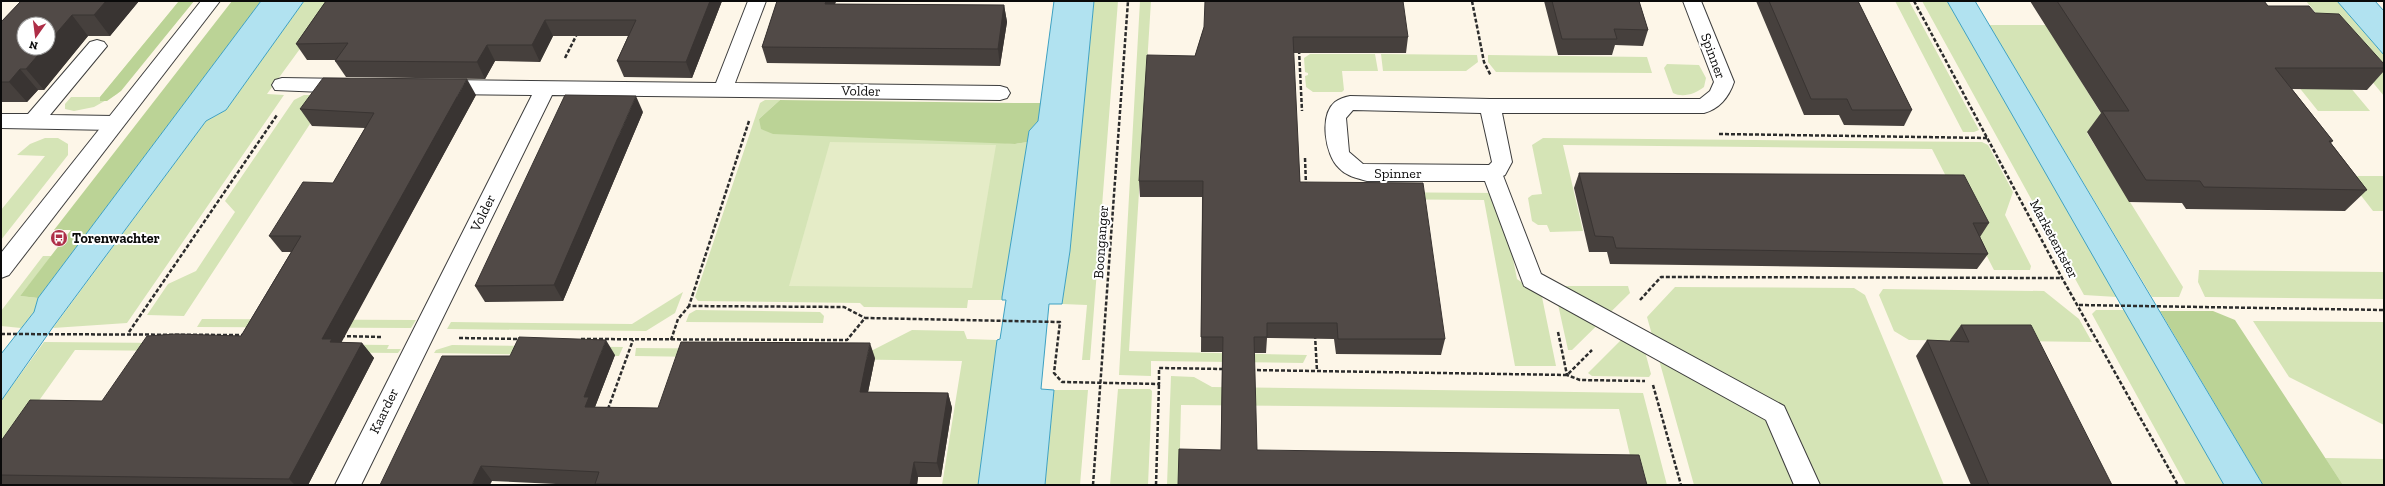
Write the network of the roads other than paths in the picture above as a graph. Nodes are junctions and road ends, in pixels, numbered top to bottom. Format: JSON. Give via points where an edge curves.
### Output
{"nodes":[{"id":1,"x":211,"y":1,"type":"edge"},
{"id":2,"x":757,"y":1,"type":"edge"},
{"id":3,"x":1692,"y":1,"type":"edge"},
{"id":4,"x":97,"y":46,"type":"dead end"},
{"id":5,"x":289,"y":85,"type":"road end"},
{"id":6,"x":366,"y":86,"type":"edge"},
{"id":7,"x":428,"y":87,"type":"edge"},
{"id":8,"x":548,"y":88,"type":"junction"},
{"id":9,"x":723,"y":90,"type":"junction"},
{"id":10,"x":1000,"y":93,"type":"dead end"},
{"id":11,"x":1494,"y":106,"type":"junction"},
{"id":12,"x":1,"y":121,"type":"edge"},
{"id":13,"x":33,"y":122,"type":"junction"},
{"id":14,"x":114,"y":123,"type":"junction"},
{"id":15,"x":1492,"y":173,"type":"junction"},
{"id":16,"x":1,"y":268,"type":"edge"},
{"id":17,"x":420,"y":338,"type":"joint"},
{"id":18,"x":348,"y":485,"type":"edge"},
{"id":19,"x":1807,"y":485,"type":"edge"}],
"edges":[{"from":1,"to":14,"type":"street"},
{"from":2,"to":9,"type":"street"},
{"from":3,"to":11,"type":"street","name":"Spinner","via":[[1724,82],[1722,91],[1704,106]]},
{"from":4,"to":13,"type":"street"},
{"from":5,"to":6,"type":"street"},
{"from":7,"to":8,"type":"street","name":"Volder"},
{"from":8,"to":9,"type":"street","name":"Volder"},
{"from":8,"to":17,"type":"street","name":"Volder"},
{"from":9,"to":10,"type":"street","name":"Volder"},
{"from":11,"to":15,"type":"street","via":[[1502,162],[1498,170]]},
{"from":11,"to":15,"type":"street","name":"Spinner","via":[[1350,104],[1342,107],[1336,118],[1339,154],[1346,164],[1356,170],[1367,173]]},
{"from":12,"to":13,"type":"street"},
{"from":13,"to":14,"type":"street"},
{"from":14,"to":16,"type":"street"},
{"from":15,"to":19,"type":"street","via":[[1532,280],[1775,413]]},
{"from":17,"to":18,"type":"street","name":"Kaarder"}]}
